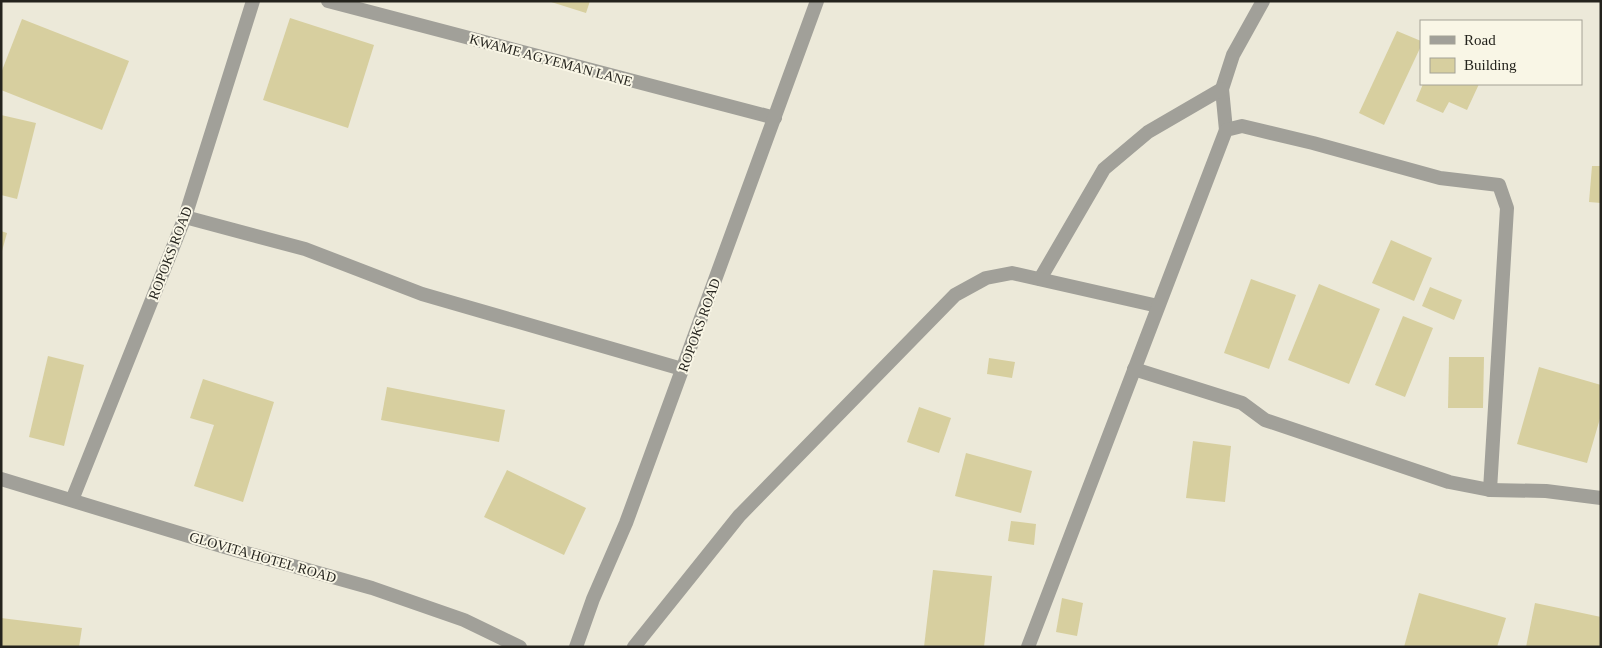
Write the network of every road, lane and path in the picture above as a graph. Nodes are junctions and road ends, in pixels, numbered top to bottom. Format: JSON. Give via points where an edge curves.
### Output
{"nodes":[{"id":1,"x":253,"y":1,"type":"edge"},
{"id":2,"x":328,"y":1,"type":"edge"},
{"id":3,"x":818,"y":1,"type":"edge"},
{"id":4,"x":1263,"y":1,"type":"edge"},
{"id":5,"x":1222,"y":89,"type":"junction"},
{"id":6,"x":774,"y":118,"type":"junction"},
{"id":7,"x":1226,"y":130,"type":"junction"},
{"id":8,"x":185,"y":217,"type":"junction"},
{"id":9,"x":1040,"y":279,"type":"junction"},
{"id":10,"x":1158,"y":306,"type":"junction"},
{"id":11,"x":682,"y":369,"type":"junction"},
{"id":12,"x":1134,"y":369,"type":"junction"},
{"id":13,"x":1,"y":479,"type":"edge"},
{"id":14,"x":1490,"y":490,"type":"junction"},
{"id":15,"x":1601,"y":498,"type":"edge"},
{"id":16,"x":72,"y":500,"type":"junction"},
{"id":17,"x":520,"y":647,"type":"edge"},
{"id":18,"x":576,"y":647,"type":"edge"},
{"id":19,"x":634,"y":647,"type":"edge"},
{"id":20,"x":1028,"y":647,"type":"edge"}],
"edges":[{"from":1,"to":8,"type":"street","name":"ROPOKS ROAD"},
{"from":2,"to":6,"type":"street","name":"KWAME AGYEMAN LANE"},
{"from":3,"to":6,"type":"street","name":"ROPOKS ROAD"},
{"from":4,"to":5,"type":"street","via":[[1232,55]]},
{"from":5,"to":7,"type":"street"},
{"from":5,"to":9,"type":"street","via":[[1148,132],[1104,169]]},
{"from":6,"to":11,"type":"street","name":"ROPOKS ROAD"},
{"from":7,"to":10,"type":"street"},
{"from":7,"to":14,"type":"street","via":[[1242,126],[1440,178],[1499,185],[1507,208]]},
{"from":8,"to":11,"type":"street","via":[[305,249],[422,294]]},
{"from":8,"to":16,"type":"street","name":"ROPOKS ROAD"},
{"from":9,"to":10,"type":"street"},
{"from":9,"to":19,"type":"street","via":[[1012,272],[986,278],[955,295],[739,516]]},
{"from":10,"to":12,"type":"street"},
{"from":11,"to":18,"type":"street","name":"ROPOKS ROAD","via":[[626,524]]},
{"from":12,"to":14,"type":"street","via":[[1242,403],[1265,420],[1449,482]]},
{"from":12,"to":20,"type":"street"},
{"from":13,"to":16,"type":"street","name":"GLOVITA HOTEL ROAD"},
{"from":14,"to":15,"type":"street","via":[[1546,491]]},
{"from":16,"to":17,"type":"street","name":"GLOVITA HOTEL ROAD","via":[[372,588],[464,620]]}]}
